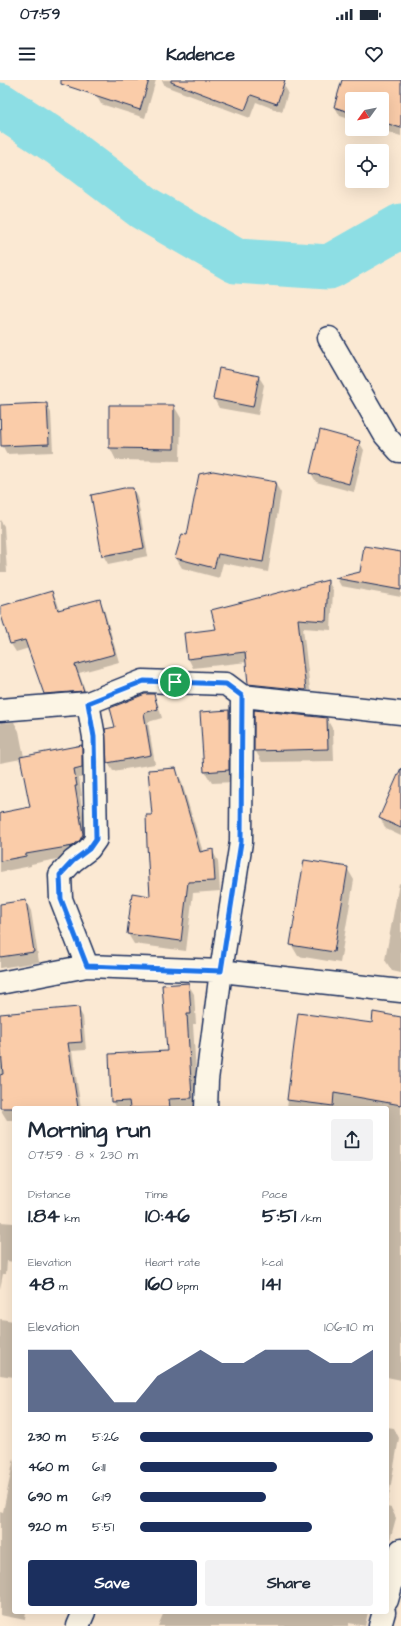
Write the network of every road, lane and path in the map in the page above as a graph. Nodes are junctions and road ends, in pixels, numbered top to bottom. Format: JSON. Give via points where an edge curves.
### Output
{"nodes":[{"id":1,"x":329,"y":338,"type":"dead end"},
{"id":2,"x":401,"y":451,"type":"edge"},
{"id":3,"x":242,"y":696,"type":"junction"},
{"id":4,"x":88,"y":703,"type":"junction"},
{"id":5,"x":0,"y":710,"type":"edge"},
{"id":6,"x":401,"y":713,"type":"edge"},
{"id":7,"x":87,"y":966,"type":"junction"},
{"id":8,"x":221,"y":971,"type":"junction"},
{"id":9,"x":0,"y":983,"type":"edge"},
{"id":10,"x":401,"y":991,"type":"edge"},
{"id":11,"x":206,"y":1106,"type":"edge"},
{"id":12,"x":401,"y":1550,"type":"edge"},
{"id":13,"x":389,"y":1593,"type":"edge"},
{"id":14,"x":83,"y":1614,"type":"edge"},
{"id":15,"x":383,"y":1614,"type":"edge"},
{"id":16,"x":78,"y":1626,"type":"edge"},
{"id":17,"x":380,"y":1626,"type":"edge"}],
"edges":[{"from":1,"to":2,"type":"street","via":[[385,435]]},
{"from":3,"to":4,"type":"street","via":[[226,684],[144,681]]},
{"from":3,"to":6,"type":"street"},
{"from":3,"to":8,"type":"street","via":[[241,842]]},
{"from":4,"to":5,"type":"street"},
{"from":4,"to":7,"type":"street","via":[[94,737],[96,839],[89,849],[60,875],[61,899]]},
{"from":7,"to":8,"type":"street"},
{"from":7,"to":9,"type":"street"},
{"from":8,"to":10,"type":"street"},
{"from":8,"to":11,"type":"street"},
{"from":12,"to":13,"type":"street"},
{"from":14,"to":16,"type":"street"},
{"from":15,"to":17,"type":"street"}]}
